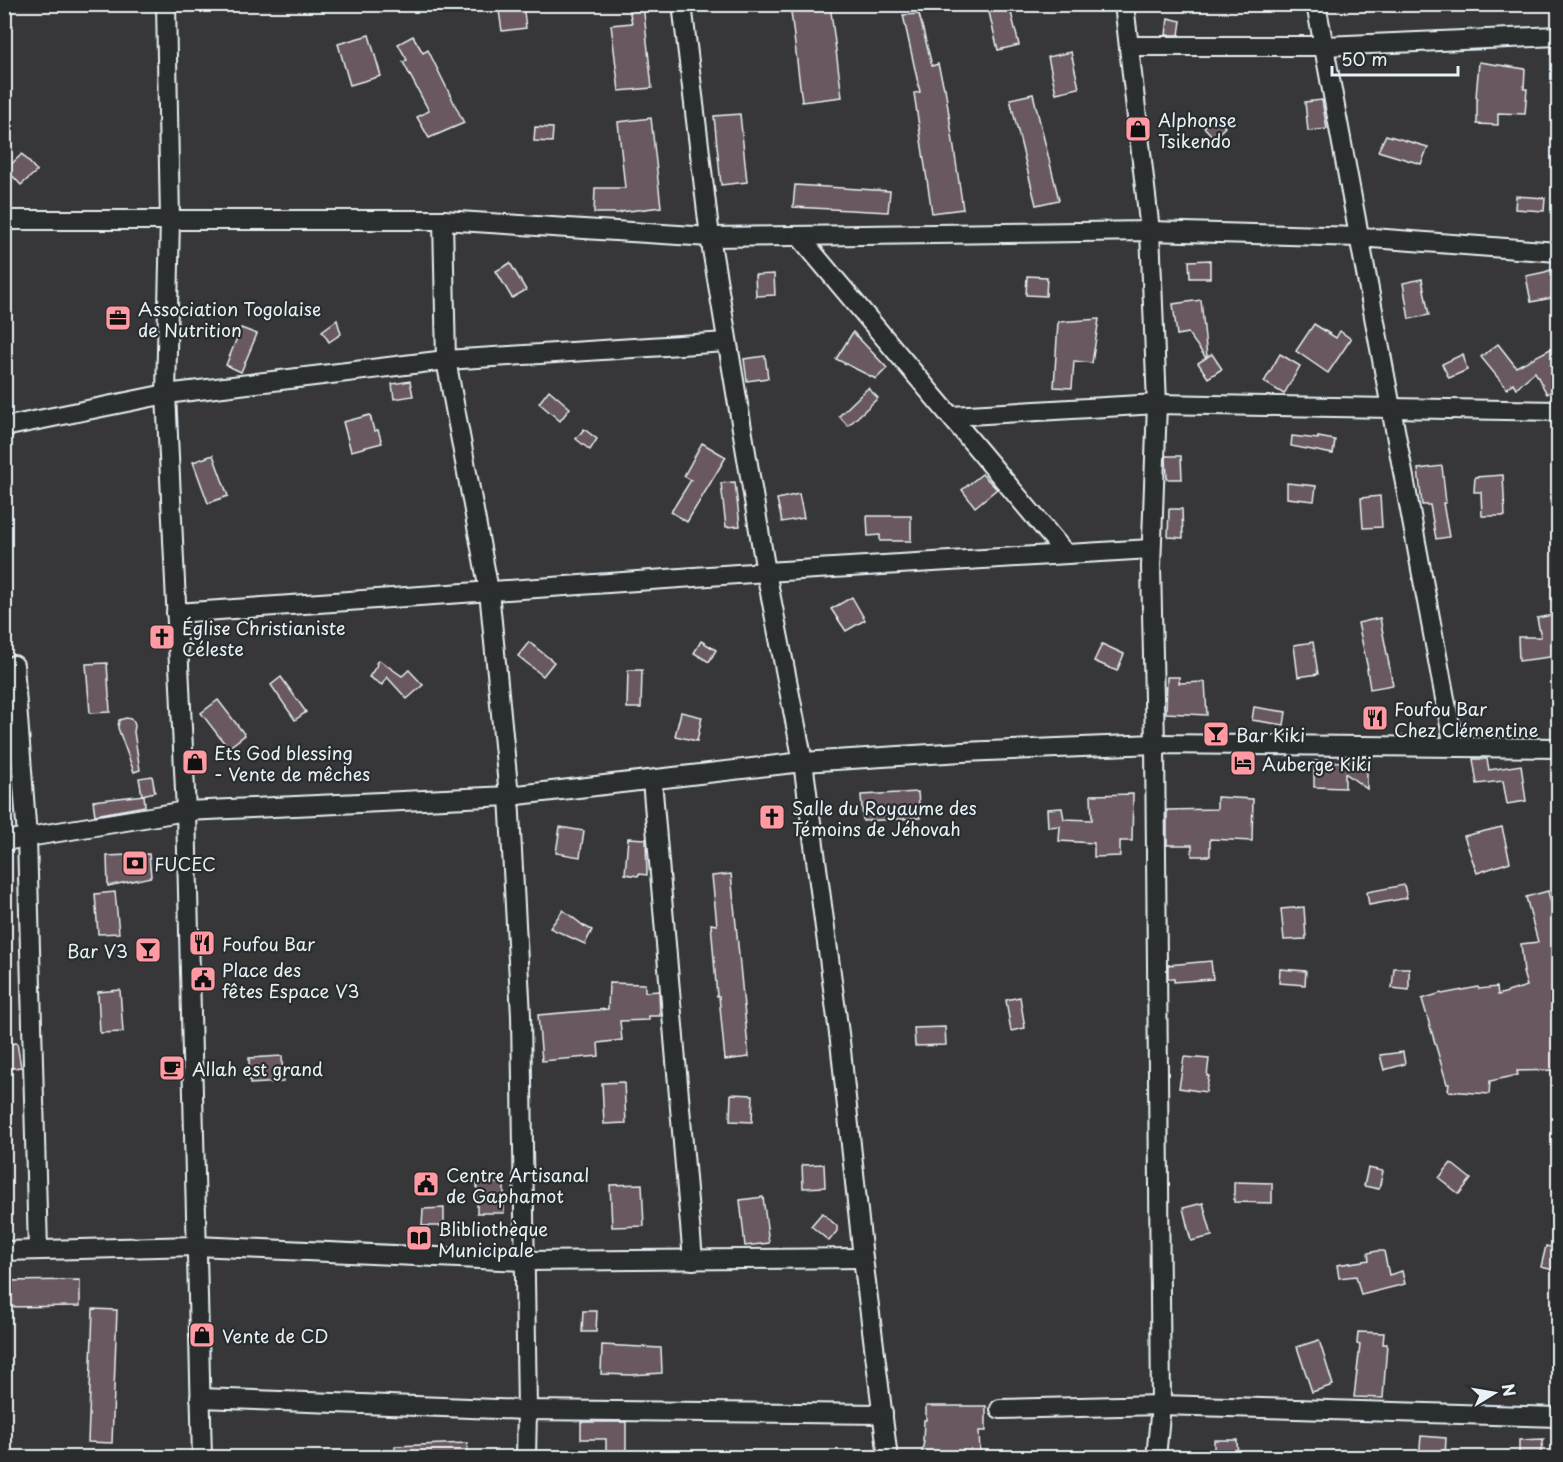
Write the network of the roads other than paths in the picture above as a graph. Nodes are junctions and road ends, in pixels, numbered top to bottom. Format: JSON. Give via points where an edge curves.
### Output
{"nodes":[{"id":1,"x":166,"y":4,"type":"edge"},
{"id":2,"x":682,"y":4,"type":"edge"},
{"id":3,"x":1124,"y":4,"type":"edge"},
{"id":4,"x":1316,"y":4,"type":"edge"},
{"id":5,"x":1558,"y":36,"type":"edge"},
{"id":6,"x":1129,"y":46,"type":"junction"},
{"id":7,"x":1324,"y":46,"type":"junction"},
{"id":8,"x":4,"y":220,"type":"edge"},
{"id":9,"x":170,"y":220,"type":"junction"},
{"id":10,"x":443,"y":220,"type":"junction"},
{"id":11,"x":1150,"y":231,"type":"junction"},
{"id":12,"x":799,"y":236,"type":"junction"},
{"id":13,"x":710,"y":237,"type":"junction"},
{"id":14,"x":1359,"y":237,"type":"junction"},
{"id":15,"x":1558,"y":252,"type":"edge"},
{"id":16,"x":727,"y":342,"type":"junction"},
{"id":17,"x":447,"y":360,"type":"junction"},
{"id":18,"x":166,"y":394,"type":"junction"},
{"id":19,"x":1157,"y":404,"type":"junction"},
{"id":20,"x":1391,"y":408,"type":"junction"},
{"id":21,"x":1558,"y":411,"type":"edge"},
{"id":22,"x":951,"y":416,"type":"junction"},
{"id":23,"x":4,"y":427,"type":"edge"},
{"id":24,"x":1151,"y":549,"type":"junction"},
{"id":25,"x":1066,"y":554,"type":"junction"},
{"id":26,"x":766,"y":572,"type":"junction"},
{"id":27,"x":489,"y":591,"type":"junction"},
{"id":28,"x":176,"y":613,"type":"junction"},
{"id":29,"x":14,"y":664,"type":"dead end"},
{"id":30,"x":1155,"y":744,"type":"junction"},
{"id":31,"x":1454,"y":747,"type":"junction"},
{"id":32,"x":1558,"y":748,"type":"edge"},
{"id":33,"x":803,"y":762,"type":"junction"},
{"id":34,"x":652,"y":780,"type":"junction"},
{"id":35,"x":509,"y":796,"type":"junction"},
{"id":36,"x":186,"y":811,"type":"junction"},
{"id":37,"x":27,"y":837,"type":"junction"},
{"id":38,"x":4,"y":841,"type":"edge"},
{"id":39,"x":196,"y":1246,"type":"junction"},
{"id":40,"x":39,"y":1250,"type":"junction"},
{"id":41,"x":4,"y":1251,"type":"edge"},
{"id":42,"x":863,"y":1258,"type":"junction"},
{"id":43,"x":693,"y":1260,"type":"junction"},
{"id":44,"x":525,"y":1261,"type":"junction"},
{"id":45,"x":200,"y":1398,"type":"junction"},
{"id":46,"x":1161,"y":1406,"type":"junction"},
{"id":47,"x":1000,"y":1409,"type":"dead end"},
{"id":48,"x":527,"y":1410,"type":"junction"},
{"id":49,"x":882,"y":1414,"type":"junction"},
{"id":50,"x":1558,"y":1417,"type":"edge"},
{"id":51,"x":201,"y":1458,"type":"edge"},
{"id":52,"x":526,"y":1458,"type":"edge"},
{"id":53,"x":888,"y":1458,"type":"edge"},
{"id":54,"x":1156,"y":1458,"type":"edge"}],
"edges":[{"from":1,"to":9,"type":"street"},
{"from":2,"to":13,"type":"street"},
{"from":3,"to":6,"type":"street"},
{"from":4,"to":7,"type":"street"},
{"from":5,"to":7,"type":"street"},
{"from":6,"to":7,"type":"street"},
{"from":6,"to":11,"type":"street"},
{"from":7,"to":14,"type":"street"},
{"from":8,"to":9,"type":"street"},
{"from":9,"to":10,"type":"street"},
{"from":9,"to":18,"type":"street"},
{"from":10,"to":13,"type":"street"},
{"from":10,"to":17,"type":"street"},
{"from":11,"to":12,"type":"street"},
{"from":11,"to":14,"type":"street"},
{"from":11,"to":19,"type":"street"},
{"from":12,"to":13,"type":"street"},
{"from":12,"to":22,"type":"street"},
{"from":13,"to":16,"type":"street"},
{"from":14,"to":15,"type":"street"},
{"from":14,"to":20,"type":"street"},
{"from":16,"to":17,"type":"street"},
{"from":16,"to":26,"type":"street"},
{"from":17,"to":18,"type":"street"},
{"from":17,"to":27,"type":"street"},
{"from":18,"to":23,"type":"street"},
{"from":18,"to":28,"type":"street"},
{"from":19,"to":20,"type":"street"},
{"from":19,"to":22,"type":"street"},
{"from":19,"to":24,"type":"street"},
{"from":20,"to":21,"type":"street"},
{"from":20,"to":31,"type":"street"},
{"from":22,"to":25,"type":"street"},
{"from":24,"to":25,"type":"street"},
{"from":24,"to":30,"type":"street"},
{"from":25,"to":26,"type":"street"},
{"from":26,"to":27,"type":"street"},
{"from":26,"to":33,"type":"street"},
{"from":27,"to":28,"type":"street"},
{"from":27,"to":35,"type":"street"},
{"from":28,"to":36,"type":"street"},
{"from":29,"to":37,"type":"street"},
{"from":30,"to":31,"type":"street"},
{"from":30,"to":33,"type":"street"},
{"from":30,"to":46,"type":"street"},
{"from":31,"to":32,"type":"street"},
{"from":33,"to":34,"type":"street"},
{"from":33,"to":42,"type":"street","via":[[840,1041]]},
{"from":34,"to":35,"type":"street"},
{"from":34,"to":43,"type":"street"},
{"from":35,"to":36,"type":"street"},
{"from":35,"to":44,"type":"street","via":[[520,1016]]},
{"from":36,"to":37,"type":"street"},
{"from":36,"to":39,"type":"street"},
{"from":37,"to":38,"type":"street"},
{"from":37,"to":40,"type":"street"},
{"from":39,"to":40,"type":"street"},
{"from":39,"to":44,"type":"street"},
{"from":39,"to":45,"type":"street"},
{"from":40,"to":41,"type":"street"},
{"from":42,"to":43,"type":"street"},
{"from":42,"to":49,"type":"street"},
{"from":43,"to":44,"type":"street"},
{"from":44,"to":48,"type":"street"},
{"from":45,"to":48,"type":"street"},
{"from":45,"to":51,"type":"street"},
{"from":46,"to":47,"type":"street"},
{"from":46,"to":50,"type":"street"},
{"from":46,"to":54,"type":"street"},
{"from":48,"to":49,"type":"street"},
{"from":48,"to":52,"type":"street"},
{"from":49,"to":53,"type":"street"}]}
